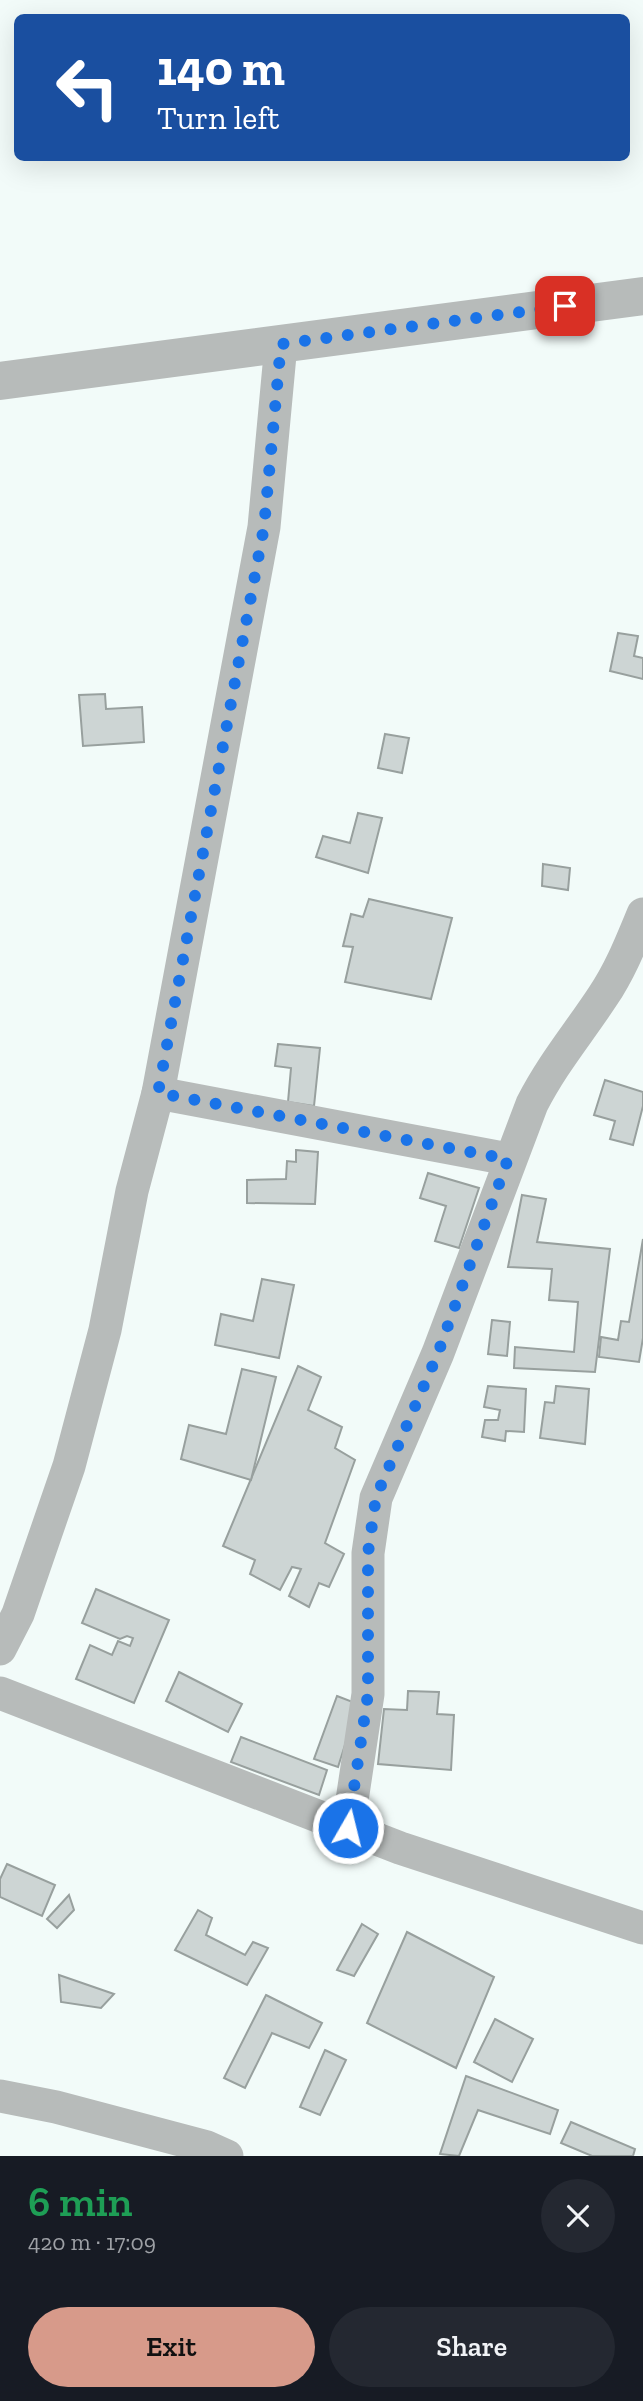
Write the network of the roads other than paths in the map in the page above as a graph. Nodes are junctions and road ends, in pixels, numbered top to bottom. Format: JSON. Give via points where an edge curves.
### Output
{"nodes":[{"id":1,"x":643,"y":296,"type":"edge"},
{"id":2,"x":281,"y":344,"type":"junction"},
{"id":3,"x":0,"y":381,"type":"edge"},
{"id":4,"x":643,"y":914,"type":"edge"},
{"id":5,"x":158,"y":1093,"type":"junction"},
{"id":6,"x":508,"y":1159,"type":"junction"},
{"id":7,"x":0,"y":1649,"type":"edge"},
{"id":8,"x":0,"y":1693,"type":"edge"},
{"id":9,"x":348,"y":1828,"type":"junction"},
{"id":10,"x":643,"y":1928,"type":"edge"},
{"id":11,"x":0,"y":2096,"type":"edge"},
{"id":12,"x":227,"y":2156,"type":"edge"}],
"edges":[{"from":1,"to":2,"type":"street"},
{"from":2,"to":3,"type":"street"},
{"from":2,"to":5,"type":"street","via":[[264,527]]},
{"from":4,"to":6,"type":"street","via":[[603,997],[552,1065]]},
{"from":5,"to":6,"type":"street"},
{"from":5,"to":7,"type":"street","via":[[69,1466],[18,1614]]},
{"from":6,"to":9,"type":"street","via":[[438,1353],[376,1497],[368,1553],[368,1694]]},
{"from":8,"to":9,"type":"street"},
{"from":9,"to":10,"type":"street"},
{"from":11,"to":12,"type":"street","via":[[56,2107]]}]}
